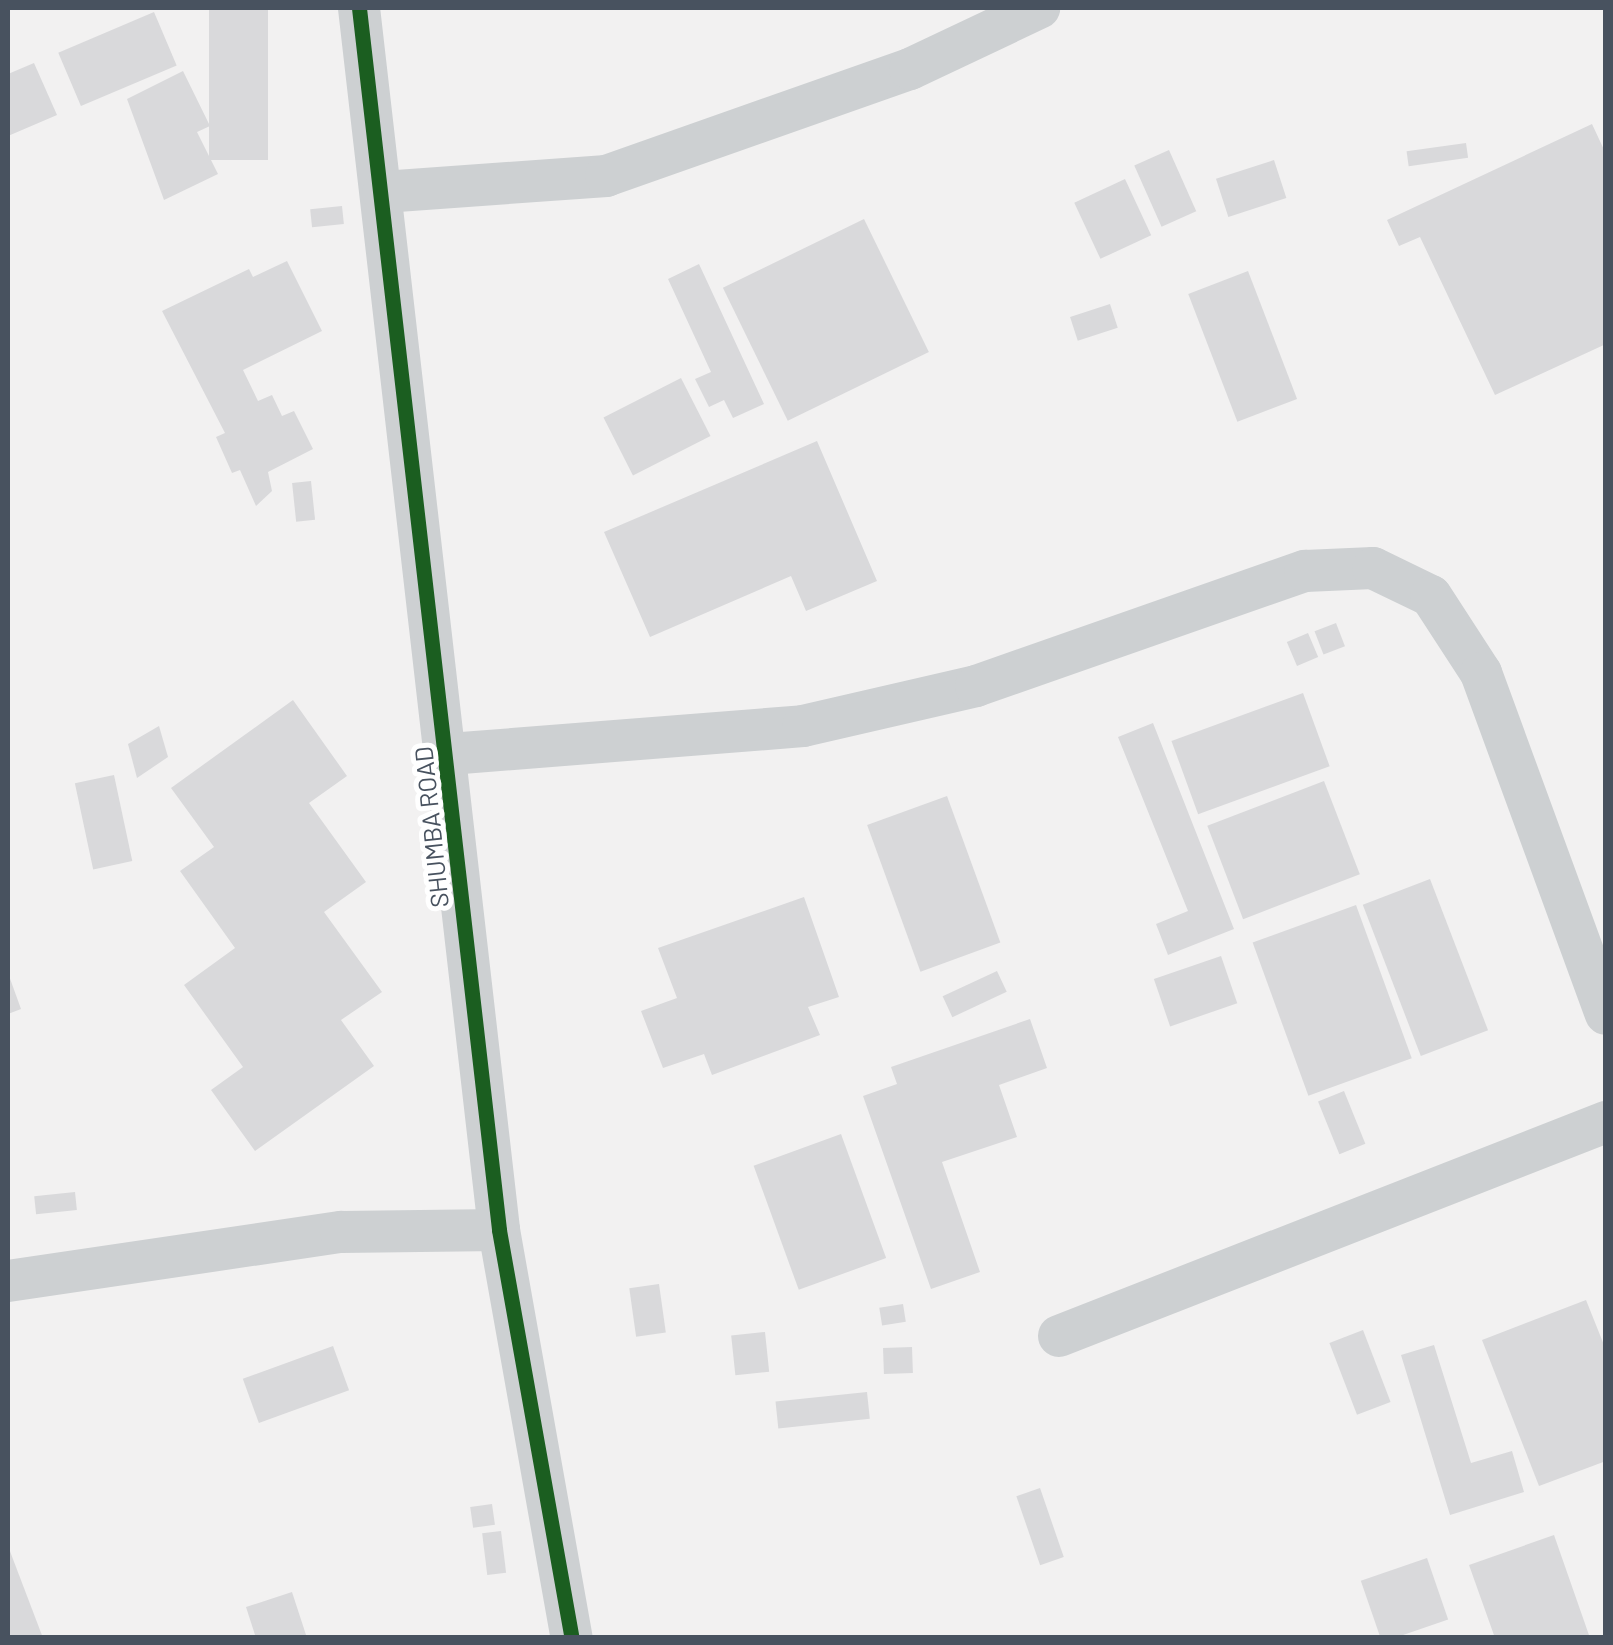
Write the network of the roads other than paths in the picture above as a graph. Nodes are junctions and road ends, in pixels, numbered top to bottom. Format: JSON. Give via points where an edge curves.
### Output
{"nodes":[{"id":1,"x":359,"y":8,"type":"edge"},
{"id":2,"x":1038,"y":8,"type":"edge"},
{"id":3,"x":383,"y":192,"type":"junction"},
{"id":4,"x":449,"y":754,"type":"junction"},
{"id":5,"x":1606,"y":1014,"type":"edge"},
{"id":6,"x":1606,"y":1122,"type":"edge"},
{"id":7,"x":499,"y":1230,"type":"junction"},
{"id":8,"x":8,"y":1281,"type":"edge"},
{"id":9,"x":1060,"y":1336,"type":"dead end"},
{"id":10,"x":572,"y":1638,"type":"edge"}],
"edges":[{"from":1,"to":3,"type":"street","name":"SHUMBA ROAD"},
{"from":2,"to":3,"type":"street","via":[[910,69],[606,176]]},
{"from":3,"to":4,"type":"street","name":"SHUMBA ROAD"},
{"from":4,"to":5,"type":"street","via":[[803,726],[976,686],[1304,572],[1373,568],[1430,596],[1481,673]]},
{"from":4,"to":7,"type":"street","name":"SHUMBA ROAD"},
{"from":6,"to":9,"type":"street"},
{"from":7,"to":8,"type":"street","via":[[340,1232]]},
{"from":7,"to":10,"type":"street","name":"SHUMBA ROAD"}]}
